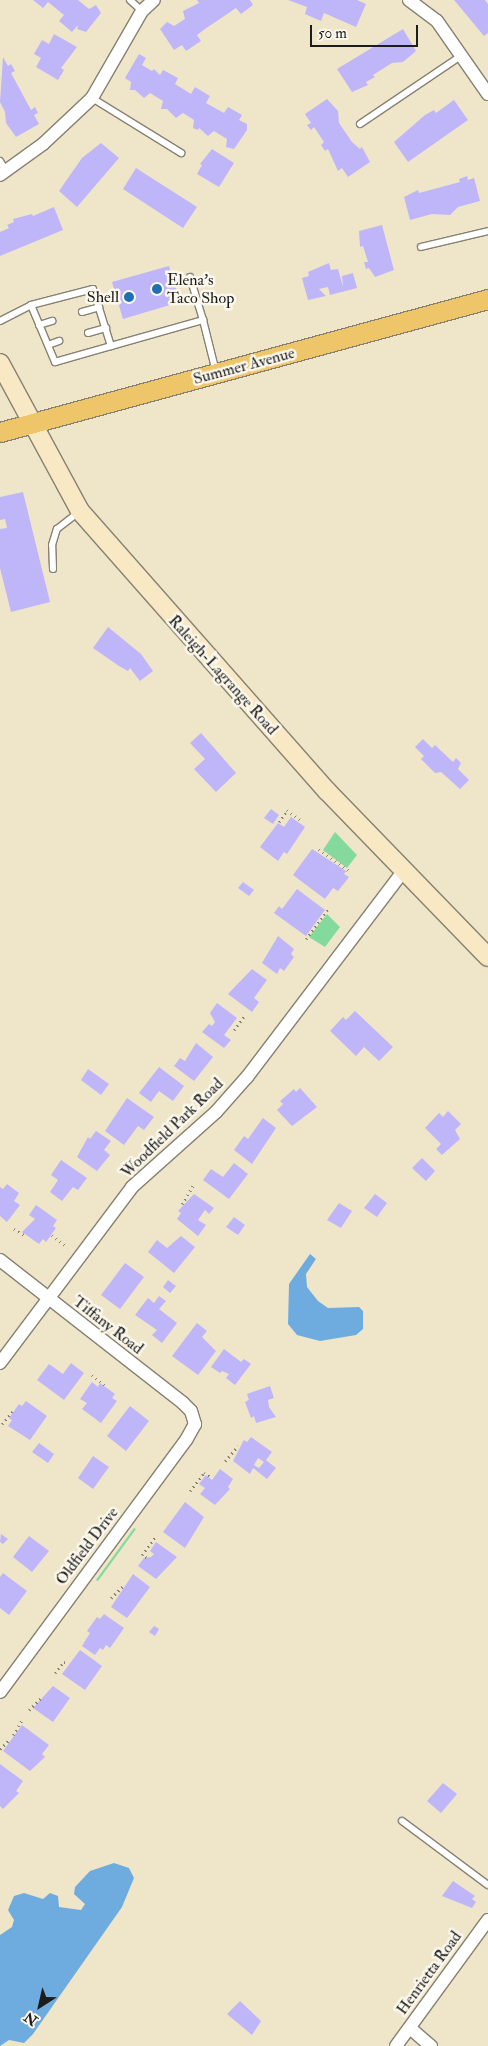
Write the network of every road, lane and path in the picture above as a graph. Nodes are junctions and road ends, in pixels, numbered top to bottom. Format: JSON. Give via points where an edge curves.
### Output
{"nodes":[{"id":1,"x":130,"y":0,"type":"edge"},
{"id":2,"x":154,"y":0,"type":"edge"},
{"id":3,"x":409,"y":0,"type":"edge"},
{"id":4,"x":142,"y":11,"type":"junction"},
{"id":5,"x":461,"y":56,"type":"junction"},
{"id":6,"x":488,"y":94,"type":"edge"},
{"id":7,"x":92,"y":98,"type":"junction"},
{"id":8,"x":360,"y":124,"type":"dead end"},
{"id":9,"x":181,"y":153,"type":"dead end"},
{"id":10,"x":2,"y":169,"type":"edge"},
{"id":11,"x":488,"y":231,"type":"edge"},
{"id":12,"x":421,"y":247,"type":"dead end"},
{"id":13,"x":190,"y":277,"type":"dead end"},
{"id":14,"x":488,"y":299,"type":"edge"},
{"id":15,"x":32,"y":305,"type":"junction"},
{"id":16,"x":99,"y":307,"type":"junction"},
{"id":17,"x":82,"y":312,"type":"dead end"},
{"id":18,"x":203,"y":320,"type":"junction"},
{"id":19,"x":0,"y":321,"type":"edge"},
{"id":20,"x":52,"y":321,"type":"dead end"},
{"id":21,"x":39,"y":326,"type":"junction"},
{"id":22,"x":106,"y":328,"type":"junction"},
{"id":23,"x":88,"y":333,"type":"dead end"},
{"id":24,"x":59,"y":341,"type":"dead end"},
{"id":25,"x":48,"y":345,"type":"junction"},
{"id":26,"x":111,"y":346,"type":"junction"},
{"id":27,"x":0,"y":363,"type":"edge"},
{"id":28,"x":216,"y":373,"type":"junction"},
{"id":29,"x":34,"y":423,"type":"junction"},
{"id":30,"x":0,"y":432,"type":"edge"},
{"id":31,"x":80,"y":511,"type":"junction"},
{"id":32,"x":53,"y":569,"type":"dead end"},
{"id":33,"x":301,"y":820,"type":"dead end"},
{"id":34,"x":278,"y":822,"type":"dead end"},
{"id":35,"x":319,"y":849,"type":"dead end"},
{"id":36,"x":404,"y":870,"type":"junction"},
{"id":37,"x":349,"y":871,"type":"dead end"},
{"id":38,"x":328,"y":909,"type":"dead end"},
{"id":39,"x":306,"y":939,"type":"dead end"},
{"id":40,"x":488,"y":957,"type":"edge"},
{"id":41,"x":244,"y":1016,"type":"dead end"},
{"id":42,"x":234,"y":1030,"type":"dead end"},
{"id":43,"x":193,"y":1186,"type":"dead end"},
{"id":44,"x":182,"y":1204,"type":"dead end"},
{"id":45,"x":14,"y":1229,"type":"dead end"},
{"id":46,"x":52,"y":1235,"type":"dead end"},
{"id":47,"x":26,"y":1236,"type":"dead end"},
{"id":48,"x":68,"y":1247,"type":"dead end"},
{"id":49,"x":0,"y":1260,"type":"edge"},
{"id":50,"x":49,"y":1299,"type":"junction"},
{"id":51,"x":0,"y":1363,"type":"edge"},
{"id":52,"x":92,"y":1375,"type":"dead end"},
{"id":53,"x":108,"y":1387,"type":"dead end"},
{"id":54,"x":13,"y":1411,"type":"dead end"},
{"id":55,"x":194,"y":1417,"type":"joint"},
{"id":56,"x":2,"y":1424,"type":"dead end"},
{"id":57,"x":238,"y":1446,"type":"dead end"},
{"id":58,"x":225,"y":1461,"type":"dead end"},
{"id":59,"x":211,"y":1478,"type":"dead end"},
{"id":60,"x":190,"y":1491,"type":"dead end"},
{"id":61,"x":156,"y":1536,"type":"dead end"},
{"id":62,"x":146,"y":1558,"type":"dead end"},
{"id":63,"x":122,"y":1587,"type":"dead end"},
{"id":64,"x":111,"y":1598,"type":"dead end"},
{"id":65,"x":67,"y":1663,"type":"dead end"},
{"id":66,"x":55,"y":1673,"type":"dead end"},
{"id":67,"x":0,"y":1692,"type":"edge"},
{"id":68,"x":40,"y":1699,"type":"dead end"},
{"id":69,"x":29,"y":1710,"type":"dead end"},
{"id":70,"x":22,"y":1720,"type":"dead end"},
{"id":71,"x":14,"y":1735,"type":"dead end"},
{"id":72,"x":10,"y":1740,"type":"dead end"},
{"id":73,"x":0,"y":1749,"type":"edge"},
{"id":74,"x":402,"y":1821,"type":"dead end"},
{"id":75,"x":488,"y":1885,"type":"edge"},
{"id":76,"x":488,"y":1920,"type":"edge"},
{"id":77,"x":410,"y":2028,"type":"junction"},
{"id":78,"x":396,"y":2046,"type":"edge"},
{"id":79,"x":432,"y":2046,"type":"edge"}],
"edges":[{"from":1,"to":4,"type":"lane"},
{"from":2,"to":4,"type":"street"},
{"from":3,"to":5,"type":"street","via":[[437,22]]},
{"from":4,"to":7,"type":"street"},
{"from":5,"to":6,"type":"street"},
{"from":5,"to":8,"type":"lane"},
{"from":7,"to":9,"type":"lane"},
{"from":7,"to":10,"type":"street","via":[[43,144]]},
{"from":11,"to":12,"type":"lane"},
{"from":13,"to":18,"type":"lane"},
{"from":14,"to":28,"type":"main road","name":"Summer Avenue"},
{"from":15,"to":16,"type":"lane","via":[[93,289]]},
{"from":15,"to":19,"type":"lane"},
{"from":15,"to":21,"type":"lane"},
{"from":16,"to":17,"type":"lane"},
{"from":16,"to":22,"type":"lane"},
{"from":18,"to":26,"type":"lane"},
{"from":18,"to":28,"type":"lane"},
{"from":20,"to":21,"type":"lane"},
{"from":21,"to":25,"type":"lane"},
{"from":22,"to":23,"type":"lane"},
{"from":22,"to":26,"type":"lane"},
{"from":24,"to":25,"type":"lane"},
{"from":25,"to":26,"type":"lane","via":[[55,362]]},
{"from":27,"to":29,"type":"main road","name":"Raleigh-Lagrange Road"},
{"from":28,"to":29,"type":"main road","name":"Summer Avenue"},
{"from":29,"to":30,"type":"main road","name":"Summer Avenue"},
{"from":29,"to":31,"type":"main road","name":"Raleigh-Lagrange Road","via":[[66,492]]},
{"from":31,"to":32,"type":"lane","via":[[57,529],[52,545]]},
{"from":31,"to":36,"type":"main road","name":"Raleigh-Lagrange Road","via":[[238,692]]},
{"from":33,"to":34,"type":"path","via":[[287,810]]},
{"from":35,"to":37,"type":"path"},
{"from":36,"to":40,"type":"main road","name":"Raleigh-Lagrange Road"},
{"from":36,"to":50,"type":"street","name":"Woodfield Park Road","via":[[247,1077],[216,1112],[132,1187]]},
{"from":38,"to":39,"type":"path"},
{"from":41,"to":42,"type":"path"},
{"from":43,"to":44,"type":"path"},
{"from":45,"to":47,"type":"path"},
{"from":46,"to":48,"type":"path"},
{"from":49,"to":50,"type":"street","name":"Tiffany Road"},
{"from":50,"to":51,"type":"street","name":"Woodfield Park Road"},
{"from":50,"to":55,"type":"street","name":"Tiffany Road","via":[[183,1403]]},
{"from":52,"to":53,"type":"path"},
{"from":54,"to":56,"type":"path"},
{"from":55,"to":67,"type":"street","name":"Oldfield Drive","via":[[195,1424],[186,1440]]},
{"from":57,"to":58,"type":"path"},
{"from":59,"to":60,"type":"path","via":[[204,1472]]},
{"from":61,"to":62,"type":"path","via":[[142,1555]]},
{"from":63,"to":64,"type":"path"},
{"from":65,"to":66,"type":"path","via":[[64,1662]]},
{"from":68,"to":69,"type":"path"},
{"from":70,"to":71,"type":"path"},
{"from":72,"to":73,"type":"path"},
{"from":74,"to":75,"type":"lane"},
{"from":76,"to":77,"type":"street","name":"Henrietta Road"},
{"from":77,"to":78,"type":"street","name":"Henrietta Road"},
{"from":77,"to":79,"type":"street"}]}
